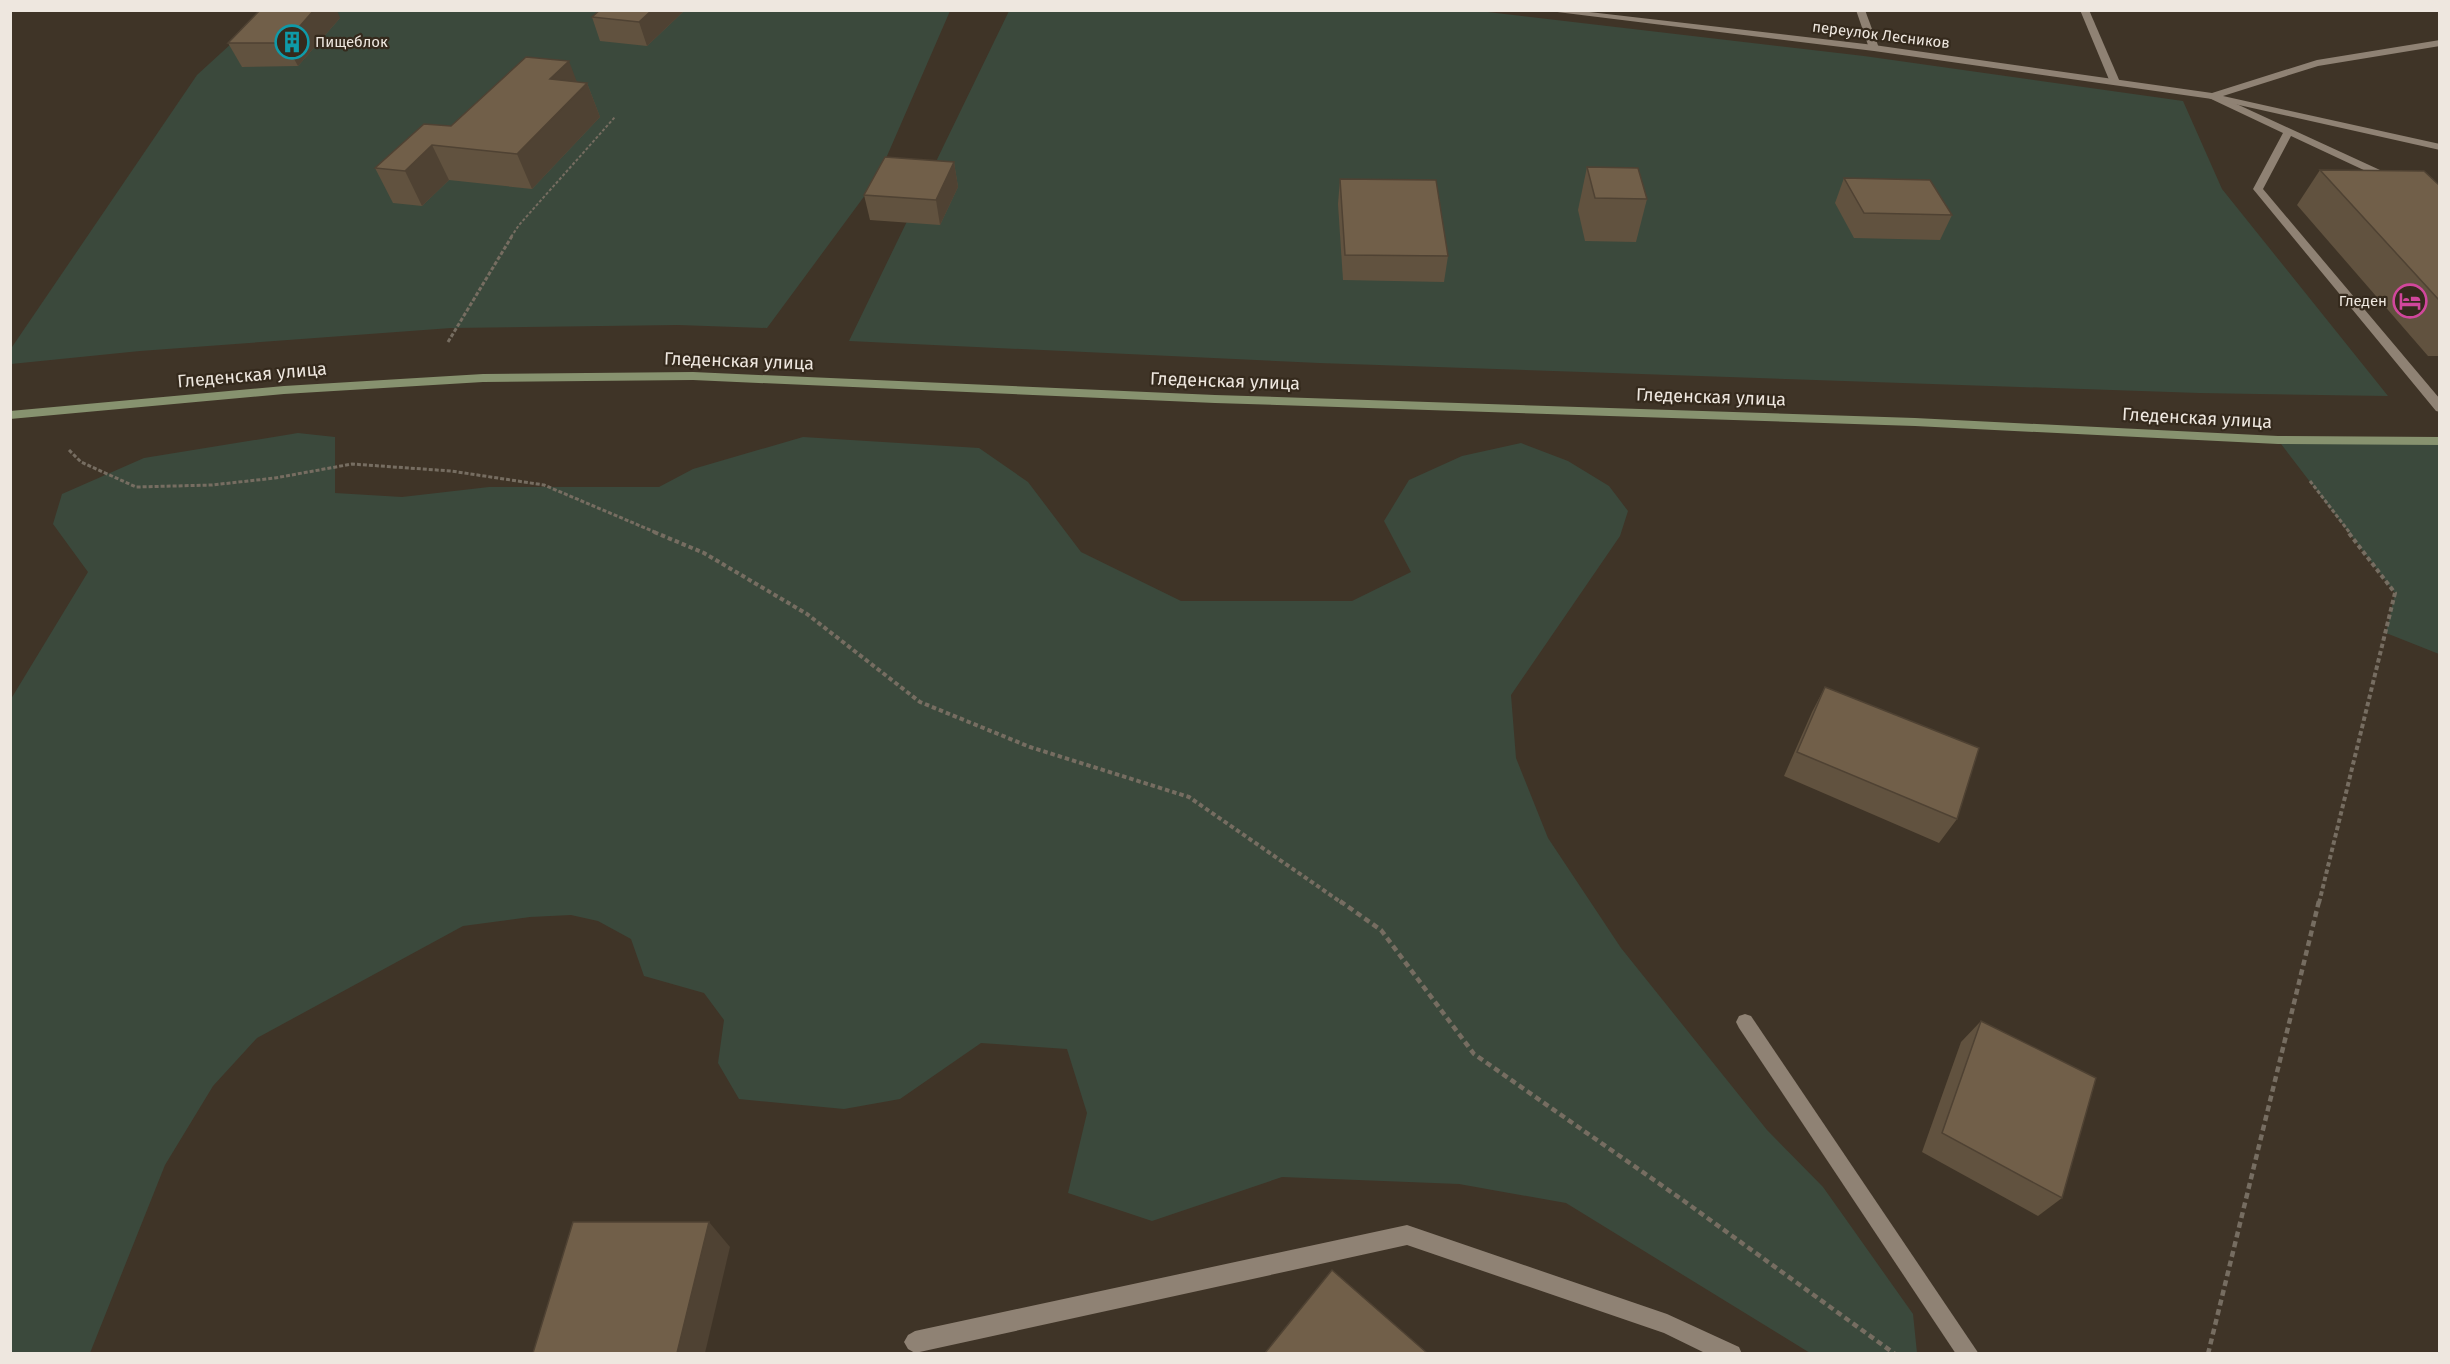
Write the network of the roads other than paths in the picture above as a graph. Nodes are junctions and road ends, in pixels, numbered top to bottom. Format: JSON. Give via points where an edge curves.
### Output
{"nodes":[{"id":1,"x":1545,"y":10,"type":"edge"},
{"id":2,"x":1860,"y":10,"type":"edge"},
{"id":3,"x":2084,"y":10,"type":"edge"},
{"id":4,"x":2439,"y":43,"type":"edge"},
{"id":5,"x":1874,"y":48,"type":"junction"},
{"id":6,"x":2115,"y":82,"type":"junction"},
{"id":7,"x":2212,"y":96,"type":"junction"},
{"id":8,"x":2289,"y":131,"type":"junction"},
{"id":9,"x":2439,"y":147,"type":"edge"},
{"id":10,"x":2404,"y":185,"type":"edge"},
{"id":11,"x":2439,"y":408,"type":"edge"},
{"id":12,"x":10,"y":415,"type":"edge"},
{"id":13,"x":2439,"y":441,"type":"edge"},
{"id":14,"x":1745,"y":1022,"type":"dead end"},
{"id":15,"x":915,"y":1342,"type":"dead end"},
{"id":16,"x":1732,"y":1353,"type":"edge"},
{"id":17,"x":1969,"y":1353,"type":"edge"}],
"edges":[{"from":1,"to":5,"type":"street","name":"переулок Лесников"},
{"from":2,"to":5,"type":"street"},
{"from":3,"to":6,"type":"street"},
{"from":4,"to":7,"type":"street","name":"переулок Лесников","via":[[2317,63]]},
{"from":5,"to":6,"type":"street","name":"переулок Лесников"},
{"from":6,"to":7,"type":"street","name":"переулок Лесников"},
{"from":7,"to":8,"type":"street"},
{"from":7,"to":9,"type":"street","name":"переулок Лесников"},
{"from":8,"to":10,"type":"street"},
{"from":8,"to":11,"type":"street","via":[[2258,189]]},
{"from":12,"to":13,"type":"main road","name":"Гледенская улица","via":[[284,390],[483,378],[693,376],[1227,400],[1915,422],[2278,440]]},
{"from":14,"to":17,"type":"street"},
{"from":15,"to":16,"type":"street","via":[[1407,1235],[1666,1324]]}]}
